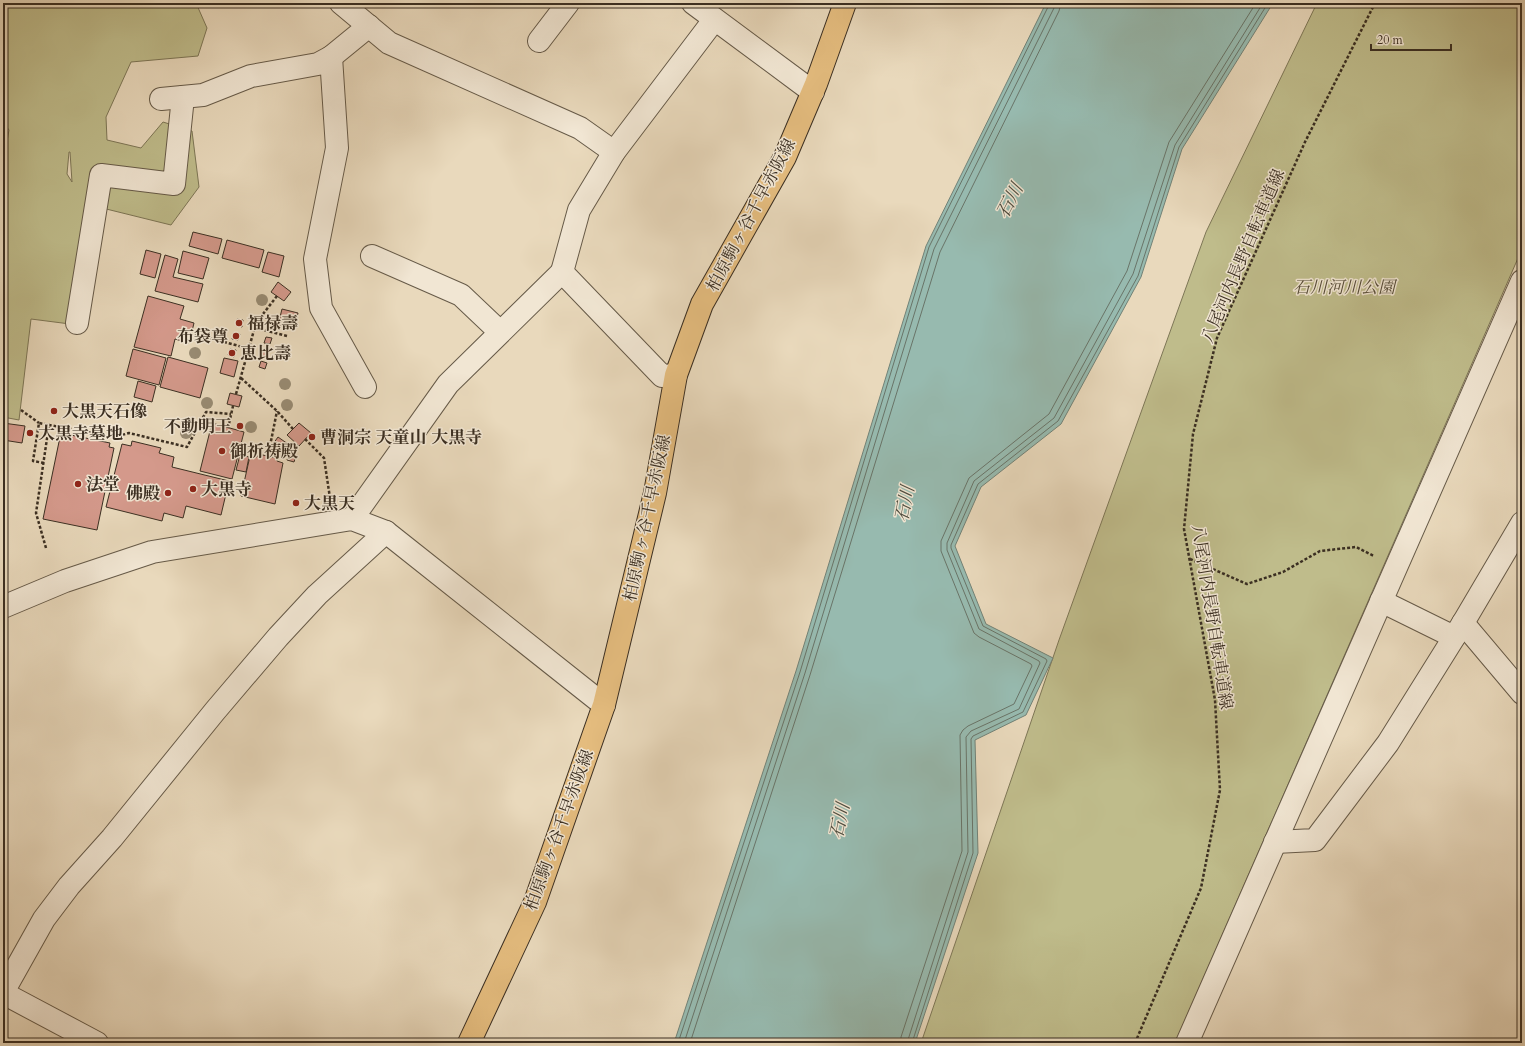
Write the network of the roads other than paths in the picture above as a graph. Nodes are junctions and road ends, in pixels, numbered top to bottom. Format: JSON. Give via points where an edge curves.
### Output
{"nodes":[{"id":1,"x":341,"y":3,"type":"edge"},
{"id":2,"x":568,"y":3,"type":"edge"},
{"id":3,"x":693,"y":3,"type":"edge"},
{"id":4,"x":845,"y":3,"type":"edge"},
{"id":5,"x":714,"y":20,"type":"junction"},
{"id":6,"x":368,"y":26,"type":"junction"},
{"id":7,"x":539,"y":40,"type":"dead end"},
{"id":8,"x":331,"y":57,"type":"junction"},
{"id":9,"x":813,"y":92,"type":"junction"},
{"id":10,"x":183,"y":97,"type":"junction"},
{"id":11,"x":161,"y":99,"type":"dead end"},
{"id":12,"x":614,"y":152,"type":"junction"},
{"id":13,"x":372,"y":256,"type":"dead end"},
{"id":14,"x":562,"y":272,"type":"junction"},
{"id":15,"x":1522,"y":281,"type":"edge"},
{"id":16,"x":77,"y":324,"type":"dead end"},
{"id":17,"x":500,"y":332,"type":"junction"},
{"id":18,"x":676,"y":375,"type":"junction"},
{"id":19,"x":365,"y":387,"type":"dead end"},
{"id":20,"x":352,"y":519,"type":"junction"},
{"id":21,"x":1522,"y":523,"type":"edge"},
{"id":22,"x":386,"y":532,"type":"junction"},
{"id":23,"x":1381,"y":601,"type":"junction"},
{"id":24,"x":3,"y":607,"type":"edge"},
{"id":25,"x":1458,"y":630,"type":"junction"},
{"id":26,"x":1522,"y":693,"type":"edge"},
{"id":27,"x":604,"y":705,"type":"junction"},
{"id":28,"x":1275,"y":842,"type":"junction"},
{"id":29,"x":3,"y":992,"type":"edge"},
{"id":30,"x":97,"y":1043,"type":"edge"},
{"id":31,"x":469,"y":1043,"type":"edge"},
{"id":32,"x":1187,"y":1043,"type":"edge"}],
"edges":[{"from":1,"to":6,"type":"street"},
{"from":2,"to":7,"type":"street"},
{"from":3,"to":5,"type":"street"},
{"from":4,"to":9,"type":"main road","name":"柏原駒ヶ谷千早赤阪線"},
{"from":5,"to":9,"type":"street"},
{"from":5,"to":12,"type":"street"},
{"from":6,"to":8,"type":"street"},
{"from":6,"to":12,"type":"street","via":[[389,43],[580,128]]},
{"from":8,"to":10,"type":"street","via":[[318,64],[251,76],[203,95]]},
{"from":8,"to":19,"type":"street","via":[[337,148],[316,258],[321,308]]},
{"from":9,"to":18,"type":"main road","name":"柏原駒ヶ谷千早赤阪線","via":[[785,157],[702,304]]},
{"from":10,"to":11,"type":"street"},
{"from":10,"to":16,"type":"street","via":[[174,184],[101,176]]},
{"from":12,"to":14,"type":"street","via":[[579,210]]},
{"from":13,"to":17,"type":"street","via":[[461,295]]},
{"from":14,"to":17,"type":"street"},
{"from":14,"to":18,"type":"street","via":[[662,376]]},
{"from":15,"to":23,"type":"street"},
{"from":17,"to":20,"type":"street","via":[[448,384]]},
{"from":18,"to":27,"type":"main road","name":"柏原駒ヶ谷千早赤阪線","via":[[655,493]]},
{"from":20,"to":22,"type":"street"},
{"from":20,"to":24,"type":"street","via":[[152,552],[65,581]]},
{"from":21,"to":25,"type":"street"},
{"from":22,"to":27,"type":"street"},
{"from":22,"to":29,"type":"street","via":[[317,595],[278,637],[112,838],[69,886],[44,919]]},
{"from":23,"to":25,"type":"street"},
{"from":23,"to":28,"type":"street"},
{"from":25,"to":26,"type":"street"},
{"from":25,"to":28,"type":"street","via":[[1388,743],[1315,840]]},
{"from":27,"to":31,"type":"main road","name":"柏原駒ヶ谷千早赤阪線","via":[[535,902]]},
{"from":28,"to":32,"type":"street"},
{"from":29,"to":30,"type":"street"}]}
